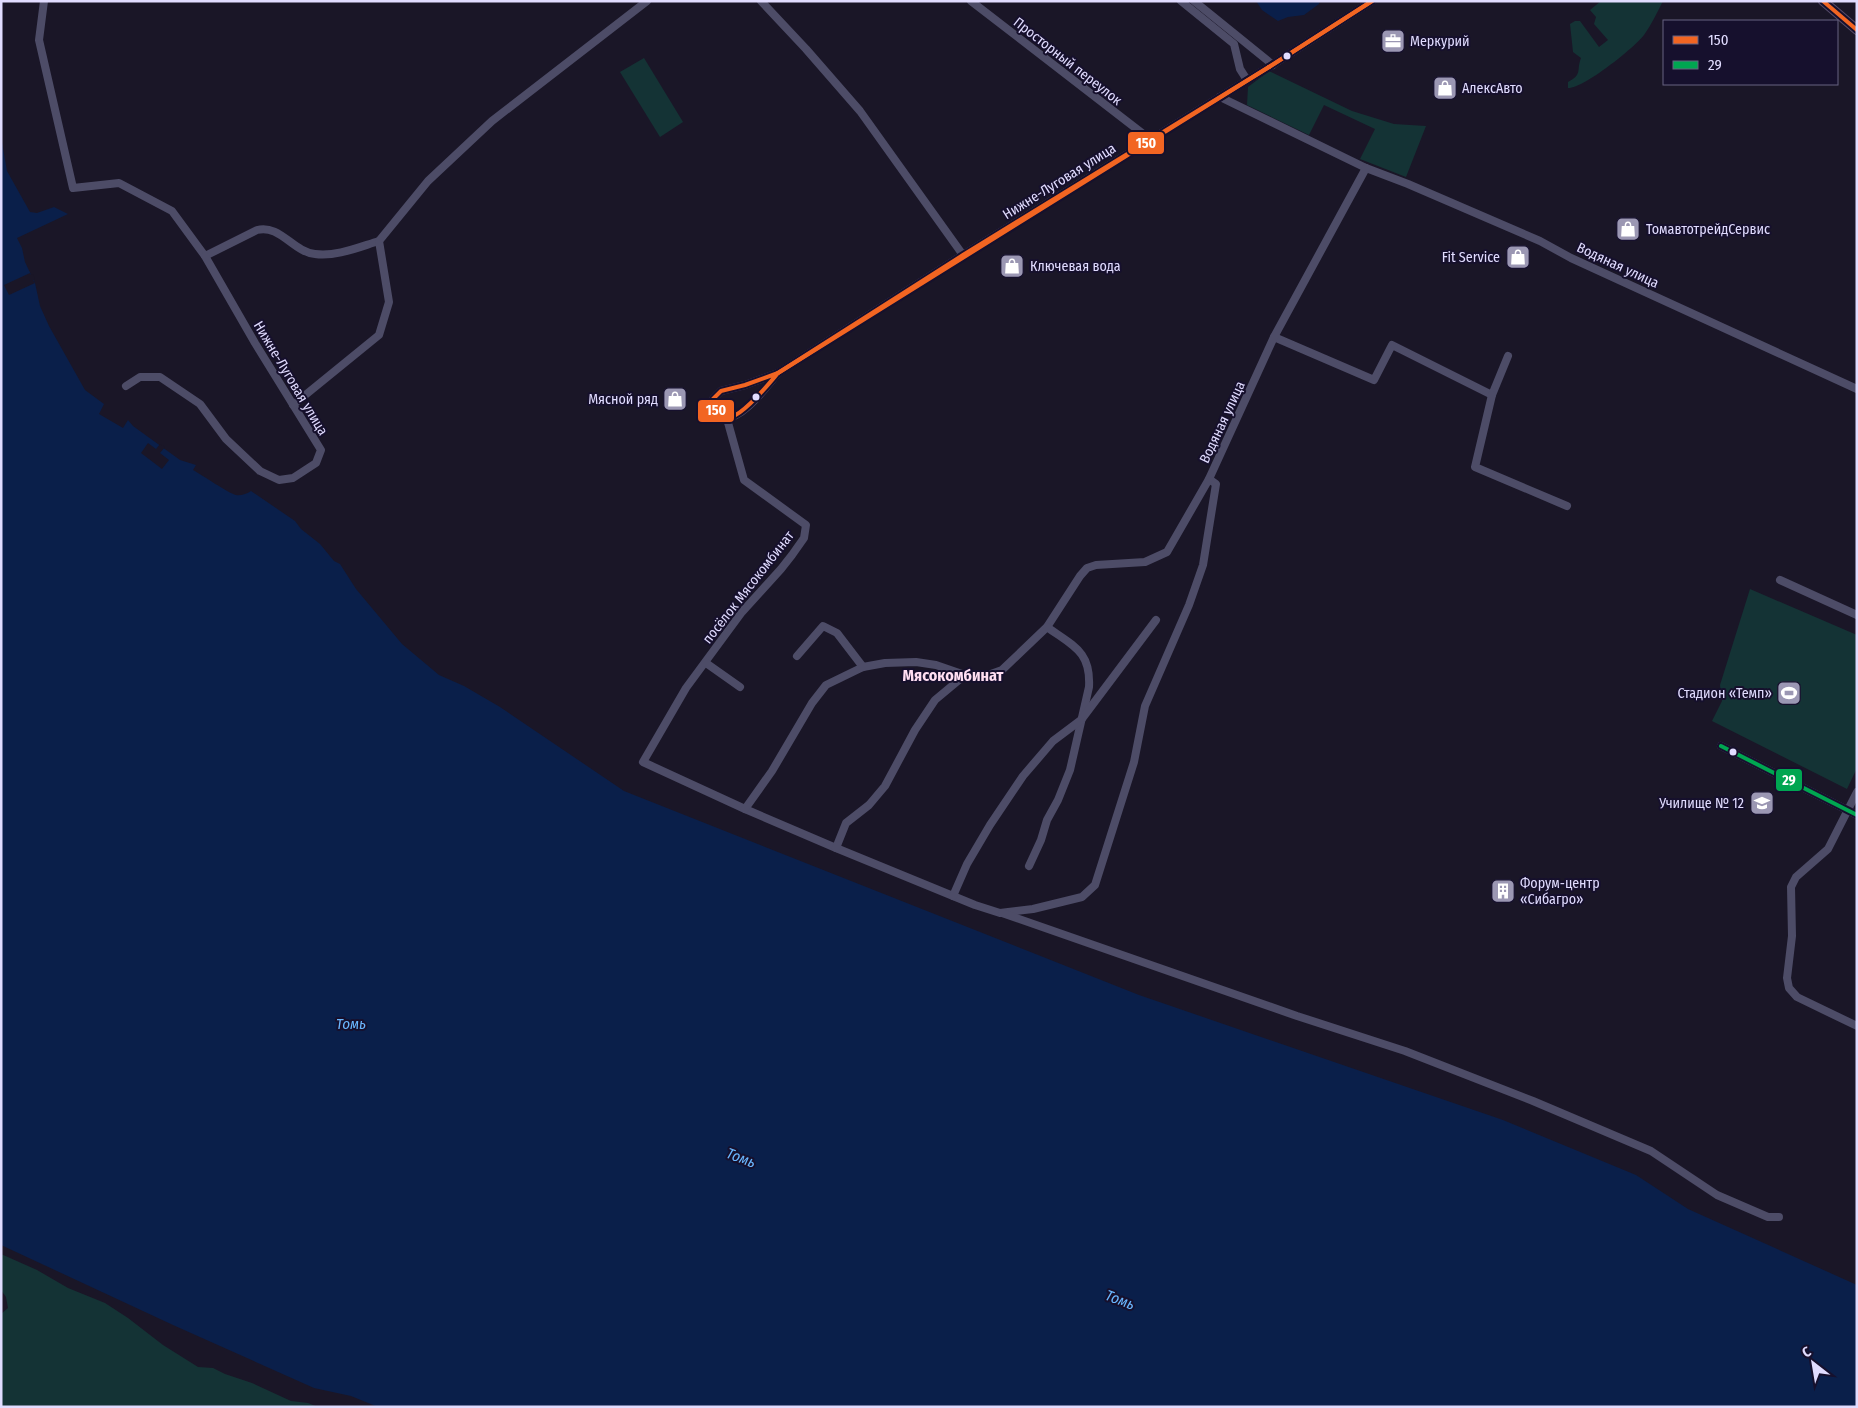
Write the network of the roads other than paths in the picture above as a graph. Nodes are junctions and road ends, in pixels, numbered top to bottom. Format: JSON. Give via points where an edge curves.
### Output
{"nodes":[{"id":1,"x":44,"y":1,"type":"edge"},
{"id":2,"x":647,"y":1,"type":"edge"},
{"id":3,"x":761,"y":1,"type":"edge"},
{"id":4,"x":971,"y":1,"type":"edge"},
{"id":5,"x":1181,"y":1,"type":"edge"},
{"id":6,"x":1194,"y":1,"type":"edge"},
{"id":7,"x":1372,"y":1,"type":"edge"},
{"id":8,"x":1823,"y":1,"type":"edge"},
{"id":9,"x":1857,"y":30,"type":"edge"},
{"id":10,"x":1273,"y":65,"type":"junction"},
{"id":11,"x":1247,"y":80,"type":"junction"},
{"id":12,"x":1220,"y":97,"type":"junction"},
{"id":13,"x":1150,"y":140,"type":"junction"},
{"id":14,"x":1366,"y":168,"type":"junction"},
{"id":15,"x":379,"y":241,"type":"junction"},
{"id":16,"x":963,"y":255,"type":"junction"},
{"id":17,"x":205,"y":256,"type":"junction"},
{"id":18,"x":1274,"y":337,"type":"junction"},
{"id":19,"x":1508,"y":356,"type":"dead end"},
{"id":20,"x":778,"y":372,"type":"junction"},
{"id":21,"x":126,"y":386,"type":"dead end"},
{"id":22,"x":1857,"y":389,"type":"edge"},
{"id":23,"x":1492,"y":395,"type":"junction"},
{"id":24,"x":293,"y":405,"type":"junction"},
{"id":25,"x":727,"y":419,"type":"junction"},
{"id":26,"x":1209,"y":479,"type":"junction"},
{"id":27,"x":1567,"y":506,"type":"dead end"},
{"id":28,"x":1780,"y":580,"type":"dead end"},
{"id":29,"x":1857,"y":614,"type":"edge"},
{"id":30,"x":1156,"y":620,"type":"dead end"},
{"id":31,"x":1047,"y":627,"type":"junction"},
{"id":32,"x":797,"y":656,"type":"dead end"},
{"id":33,"x":706,"y":663,"type":"junction"},
{"id":34,"x":863,"y":667,"type":"junction"},
{"id":35,"x":965,"y":675,"type":"junction"},
{"id":36,"x":740,"y":687,"type":"dead end"},
{"id":37,"x":1082,"y":720,"type":"junction"},
{"id":38,"x":1721,"y":746,"type":"dead end"},
{"id":39,"x":1857,"y":792,"type":"edge"},
{"id":40,"x":745,"y":809,"type":"junction"},
{"id":41,"x":1847,"y":811,"type":"junction"},
{"id":42,"x":1857,"y":815,"type":"edge"},
{"id":43,"x":836,"y":848,"type":"junction"},
{"id":44,"x":1029,"y":866,"type":"dead end"},
{"id":45,"x":953,"y":896,"type":"junction"},
{"id":46,"x":1000,"y":912,"type":"junction"},
{"id":47,"x":1857,"y":1026,"type":"edge"},
{"id":48,"x":1779,"y":1217,"type":"dead end"}],
"edges":[{"from":1,"to":17,"type":"street","name":"Нижне-Луговая улица","via":[[39,40],[73,188],[119,183],[172,211]]},
{"from":2,"to":15,"type":"street","via":[[492,121],[428,181]]},
{"from":3,"to":16,"type":"street","via":[[860,112]]},
{"from":4,"to":13,"type":"street","name":"Просторный переулок"},
{"from":5,"to":11,"type":"street","via":[[1234,44],[1240,69]]},
{"from":6,"to":10,"type":"street"},
{"from":7,"to":10,"type":"street","name":"Нижне-Луговая улица"},
{"from":8,"to":9,"type":"main road"},
{"from":10,"to":11,"type":"street","name":"Нижне-Луговая улица"},
{"from":11,"to":12,"type":"street","name":"Нижне-Луговая улица"},
{"from":12,"to":13,"type":"street","name":"Нижне-Луговая улица"},
{"from":12,"to":14,"type":"street","name":"Водяная улица"},
{"from":13,"to":16,"type":"street","name":"Нижне-Луговая улица"},
{"from":14,"to":18,"type":"street","name":"Водяная улица"},
{"from":14,"to":22,"type":"street","name":"Водяная улица","via":[[1540,241]]},
{"from":15,"to":17,"type":"street","via":[[329,255],[314,254],[299,250],[274,230],[263,228]]},
{"from":15,"to":24,"type":"street","via":[[389,302],[379,336]]},
{"from":16,"to":20,"type":"street","name":"Нижне-Луговая улица"},
{"from":17,"to":24,"type":"street","name":"Нижне-Луговая улица"},
{"from":18,"to":23,"type":"street","via":[[1374,380],[1392,346]]},
{"from":18,"to":26,"type":"street","name":"Водяная улица"},
{"from":19,"to":23,"type":"street"},
{"from":20,"to":25,"type":"street","via":[[757,398]]},
{"from":20,"to":25,"type":"street","via":[[716,394],[712,404],[714,410]]},
{"from":21,"to":24,"type":"street","name":"Нижне-Луговая улица","via":[[140,378],[160,377],[200,404],[226,439],[260,471],[279,480],[293,478],[316,463],[321,450]]},
{"from":23,"to":27,"type":"street","via":[[1475,467]]},
{"from":25,"to":33,"type":"street","name":"посёлок Мясокомбинат","via":[[744,480],[806,525],[804,538],[792,555],[742,612]]},
{"from":26,"to":31,"type":"street","name":"Водяная улица","via":[[1167,552],[1145,562],[1087,568]]},
{"from":26,"to":46,"type":"street","name":"посёлок Мясокомбинат","via":[[1216,484],[1203,565],[1190,606],[1145,706],[1134,762],[1095,885],[1082,897],[1033,909]]},
{"from":28,"to":29,"type":"street"},
{"from":30,"to":37,"type":"street"},
{"from":31,"to":35,"type":"street","via":[[1002,670],[988,675]]},
{"from":31,"to":37,"type":"street","via":[[1079,650],[1088,662],[1089,687]]},
{"from":32,"to":34,"type":"street","via":[[823,626],[837,633]]},
{"from":33,"to":36,"type":"street"},
{"from":33,"to":40,"type":"street","name":"посёлок Мясокомбинат","via":[[686,688],[643,762]]},
{"from":34,"to":35,"type":"street","via":[[916,662]]},
{"from":34,"to":40,"type":"street","via":[[821,689]]},
{"from":35,"to":43,"type":"street","via":[[935,700],[885,786],[869,805],[846,823]]},
{"from":37,"to":44,"type":"street","via":[[1070,770]]},
{"from":37,"to":45,"type":"street","via":[[1054,741],[1023,776],[967,864]]},
{"from":38,"to":41,"type":"street"},
{"from":39,"to":41,"type":"street"},
{"from":40,"to":43,"type":"street","name":"посёлок Мясокомбинат"},
{"from":41,"to":42,"type":"street"},
{"from":41,"to":47,"type":"street","via":[[1828,849],[1796,877],[1791,887],[1792,936],[1787,978],[1789,988],[1797,997]]},
{"from":43,"to":45,"type":"street","name":"посёлок Мясокомбинат"},
{"from":45,"to":46,"type":"street","name":"посёлок Мясокомбинат"},
{"from":46,"to":48,"type":"street","via":[[1405,1051],[1533,1101],[1651,1151],[1717,1195],[1768,1217]]}]}
